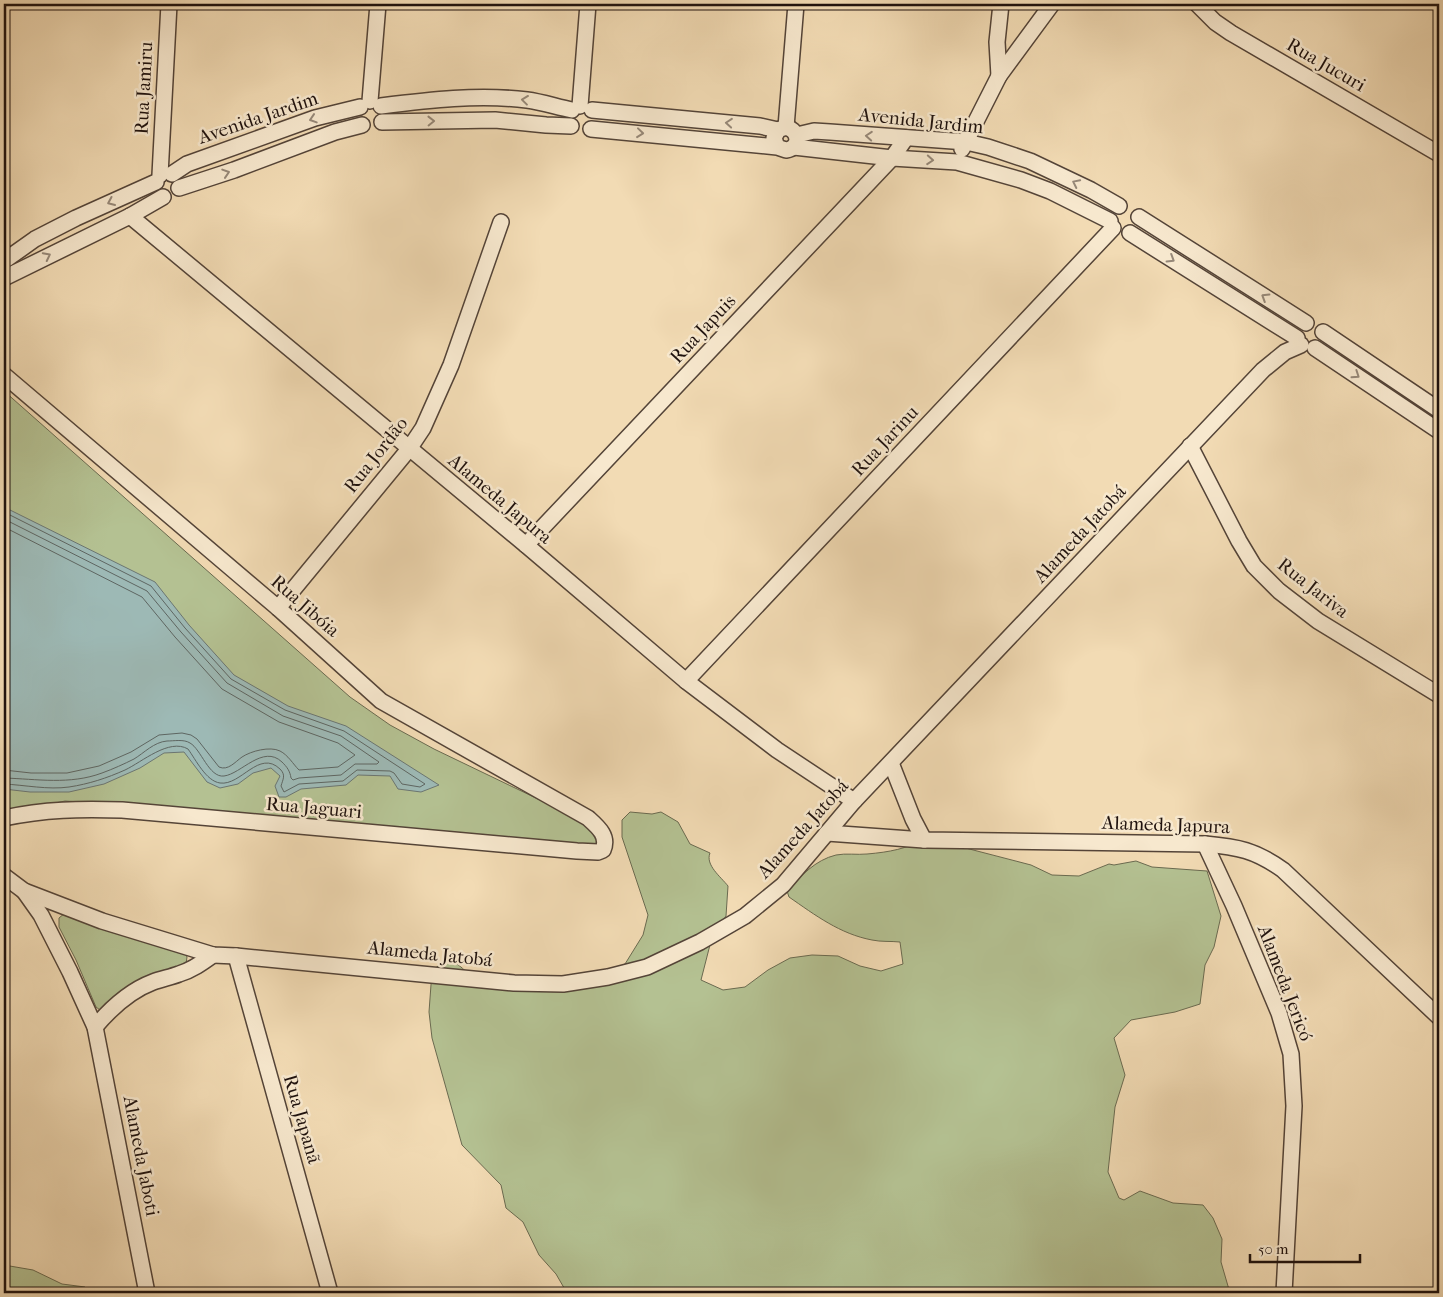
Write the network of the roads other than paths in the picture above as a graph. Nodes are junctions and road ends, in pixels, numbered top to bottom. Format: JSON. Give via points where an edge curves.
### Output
{"nodes":[{"id":1,"x":169,"y":4,"type":"edge"},
{"id":2,"x":378,"y":4,"type":"edge"},
{"id":3,"x":588,"y":4,"type":"edge"},
{"id":4,"x":796,"y":4,"type":"edge"},
{"id":5,"x":1001,"y":4,"type":"edge"},
{"id":6,"x":1052,"y":4,"type":"edge"},
{"id":7,"x":1197,"y":4,"type":"edge"},
{"id":8,"x":999,"y":76,"type":"junction"},
{"id":9,"x":370,"y":105,"type":"junction"},
{"id":10,"x":582,"y":109,"type":"junction"},
{"id":11,"x":382,"y":122,"type":"junction"},
{"id":12,"x":362,"y":125,"type":"junction"},
{"id":13,"x":571,"y":126,"type":"junction"},
{"id":14,"x":591,"y":129,"type":"junction"},
{"id":15,"x":789,"y":135,"type":"junction"},
{"id":16,"x":906,"y":138,"type":"junction"},
{"id":17,"x":966,"y":142,"type":"junction"},
{"id":18,"x":1439,"y":154,"type":"edge"},
{"id":19,"x":892,"y":158,"type":"junction"},
{"id":20,"x":956,"y":162,"type":"junction"},
{"id":21,"x":163,"y":177,"type":"junction"},
{"id":22,"x":179,"y":188,"type":"junction"},
{"id":23,"x":163,"y":197,"type":"junction"},
{"id":24,"x":1119,"y":206,"type":"junction"},
{"id":25,"x":130,"y":216,"type":"junction"},
{"id":26,"x":1139,"y":217,"type":"junction"},
{"id":27,"x":501,"y":222,"type":"dead end"},
{"id":28,"x":1111,"y":224,"type":"junction"},
{"id":29,"x":1130,"y":233,"type":"junction"},
{"id":30,"x":4,"y":262,"type":"edge"},
{"id":31,"x":4,"y":273,"type":"edge"},
{"id":32,"x":4,"y":278,"type":"edge"},
{"id":33,"x":1306,"y":323,"type":"junction"},
{"id":34,"x":1323,"y":332,"type":"junction"},
{"id":35,"x":1305,"y":343,"type":"junction"},
{"id":36,"x":4,"y":375,"type":"edge"},
{"id":37,"x":1439,"y":410,"type":"edge"},
{"id":38,"x":1439,"y":431,"type":"edge"},
{"id":39,"x":1190,"y":446,"type":"junction"},
{"id":40,"x":409,"y":449,"type":"junction"},
{"id":41,"x":526,"y":545,"type":"junction"},
{"id":42,"x":278,"y":608,"type":"junction"},
{"id":43,"x":686,"y":681,"type":"junction"},
{"id":44,"x":1439,"y":695,"type":"edge"},
{"id":45,"x":891,"y":763,"type":"junction"},
{"id":46,"x":854,"y":800,"type":"junction"},
{"id":47,"x":4,"y":818,"type":"edge"},
{"id":48,"x":603,"y":833,"type":"joint"},
{"id":49,"x":827,"y":833,"type":"junction"},
{"id":50,"x":924,"y":840,"type":"junction"},
{"id":51,"x":1205,"y":844,"type":"junction"},
{"id":52,"x":4,"y":876,"type":"edge"},
{"id":53,"x":24,"y":891,"type":"junction"},
{"id":54,"x":213,"y":955,"type":"junction"},
{"id":55,"x":236,"y":956,"type":"junction"},
{"id":56,"x":1439,"y":1017,"type":"edge"},
{"id":57,"x":95,"y":1027,"type":"junction"},
{"id":58,"x":147,"y":1293,"type":"edge"},
{"id":59,"x":330,"y":1293,"type":"edge"},
{"id":60,"x":1284,"y":1293,"type":"edge"}],
"edges":[{"from":1,"to":21,"type":"street","name":"Rua Jamiru"},
{"from":2,"to":9,"type":"street"},
{"from":3,"to":10,"type":"street"},
{"from":4,"to":15,"type":"street"},
{"from":5,"to":8,"type":"street","via":[[997,42]]},
{"from":6,"to":8,"type":"street"},
{"from":7,"to":18,"type":"street","name":"Rua Jucuri","via":[[1231,33]]},
{"from":8,"to":17,"type":"street"},
{"from":10,"to":9,"type":"street","name":"Avenida Jardim","one_way":true,"via":[[485,97]]},
{"from":9,"to":11,"type":"street","via":[[384,116]]},
{"from":9,"to":12,"type":"street","via":[[358,113]]},
{"from":9,"to":21,"type":"street","name":"Avenida Jardim","one_way":true,"via":[[315,118],[187,164]]},
{"from":10,"to":13,"type":"street","via":[[569,115]]},
{"from":10,"to":14,"type":"street","via":[[595,120]]},
{"from":15,"to":10,"type":"street","name":"Avenida Jardim","one_way":true,"via":[[760,126]]},
{"from":11,"to":12,"type":"street","via":[[373,128]]},
{"from":11,"to":13,"type":"street","one_way":true,"via":[[495,120]]},
{"from":22,"to":12,"type":"street","name":"Avenida Jardim","one_way":true},
{"from":13,"to":14,"type":"street","via":[[580,132]]},
{"from":14,"to":15,"type":"street","one_way":true,"via":[[786,150]]},
{"from":16,"to":15,"type":"street","name":"Avenida Jardim","one_way":true,"via":[[830,132]]},
{"from":15,"to":19,"type":"street","name":"Avenida Jardim"},
{"from":16,"to":17,"type":"street","name":"Avenida Jardim"},
{"from":16,"to":19,"type":"street","name":"Rua Japuis"},
{"from":17,"to":20,"type":"street"},
{"from":24,"to":17,"type":"street","name":"Avenida Jardim","one_way":true,"via":[[1030,161]]},
{"from":19,"to":20,"type":"street","name":"Avenida Jardim","one_way":true},
{"from":19,"to":41,"type":"street","name":"Rua Japuis"},
{"from":20,"to":28,"type":"street","name":"Avenida Jardim","via":[[1050,191]]},
{"from":21,"to":22,"type":"street","via":[[176,177],[180,182]]},
{"from":21,"to":23,"type":"street","via":[[156,190]]},
{"from":21,"to":30,"type":"street","name":"Avenida Jardim","one_way":true,"via":[[76,218],[35,240]]},
{"from":22,"to":23,"type":"street","via":[[173,196]]},
{"from":23,"to":25,"type":"street"},
{"from":24,"to":26,"type":"street","via":[[1132,207]]},
{"from":24,"to":28,"type":"street","via":[[1114,210]]},
{"from":32,"to":25,"type":"street","one_way":true},
{"from":25,"to":40,"type":"street","name":"Alameda Japura"},
{"from":26,"to":29,"type":"street","via":[[1138,224]]},
{"from":33,"to":26,"type":"street","one_way":true},
{"from":27,"to":40,"type":"street","name":"Rua Jordão","via":[[451,364],[423,428]]},
{"from":28,"to":29,"type":"street","via":[[1118,232]]},
{"from":28,"to":43,"type":"street","name":"Rua Jarinu"},
{"from":29,"to":35,"type":"street","one_way":true},
{"from":31,"to":32,"type":"street"},
{"from":33,"to":34,"type":"street","via":[[1316,324]]},
{"from":33,"to":35,"type":"street","via":[[1298,332]]},
{"from":34,"to":35,"type":"street","via":[[1320,344]]},
{"from":34,"to":37,"type":"street"},
{"from":35,"to":38,"type":"street","one_way":true},
{"from":35,"to":39,"type":"street","name":"Alameda Jatobá","via":[[1285,352],[1263,370]]},
{"from":36,"to":42,"type":"street","name":"Rua Jibóia"},
{"from":39,"to":44,"type":"street","name":"Rua Jariva","via":[[1249,558],[1273,585],[1318,621]]},
{"from":39,"to":45,"type":"street","name":"Alameda Jatobá"},
{"from":40,"to":41,"type":"street","name":"Alameda Japura"},
{"from":40,"to":42,"type":"street","name":"Rua Jordão"},
{"from":41,"to":43,"type":"street","name":"Alameda Japura"},
{"from":42,"to":48,"type":"street","name":"Rua Jibóia","via":[[381,701],[588,818]]},
{"from":43,"to":46,"type":"street","name":"Alameda Japura","via":[[778,750]]},
{"from":45,"to":46,"type":"street","name":"Alameda Jatobá"},
{"from":45,"to":50,"type":"street"},
{"from":46,"to":49,"type":"street","name":"Alameda Jatobá"},
{"from":47,"to":48,"type":"street","name":"Rua Jaguari","via":[[68,809],[122,810],[590,852],[603,850]]},
{"from":49,"to":50,"type":"street","name":"Alameda Japura"},
{"from":49,"to":55,"type":"street","name":"Alameda Jatobá","via":[[782,885],[745,916],[700,942],[646,967],[608,977],[563,984],[514,983]]},
{"from":50,"to":51,"type":"street","name":"Alameda Japura"},
{"from":51,"to":56,"type":"street","name":"Alameda Japura","via":[[1249,850],[1283,870]]},
{"from":51,"to":60,"type":"street","name":"Alameda Jericó","via":[[1279,1013],[1291,1054],[1294,1106]]},
{"from":52,"to":53,"type":"street","name":"Alameda Jatobá"},
{"from":53,"to":54,"type":"street","name":"Alameda Jatobá"},
{"from":53,"to":57,"type":"street","name":"Alameda Jaboti","via":[[41,915]]},
{"from":54,"to":55,"type":"street","name":"Alameda Jatobá"},
{"from":54,"to":57,"type":"street","via":[[198,966],[153,982],[129,995],[112,1007]]},
{"from":55,"to":59,"type":"street","name":"Rua Japanã"},
{"from":57,"to":58,"type":"street","name":"Alameda Jaboti"}]}
